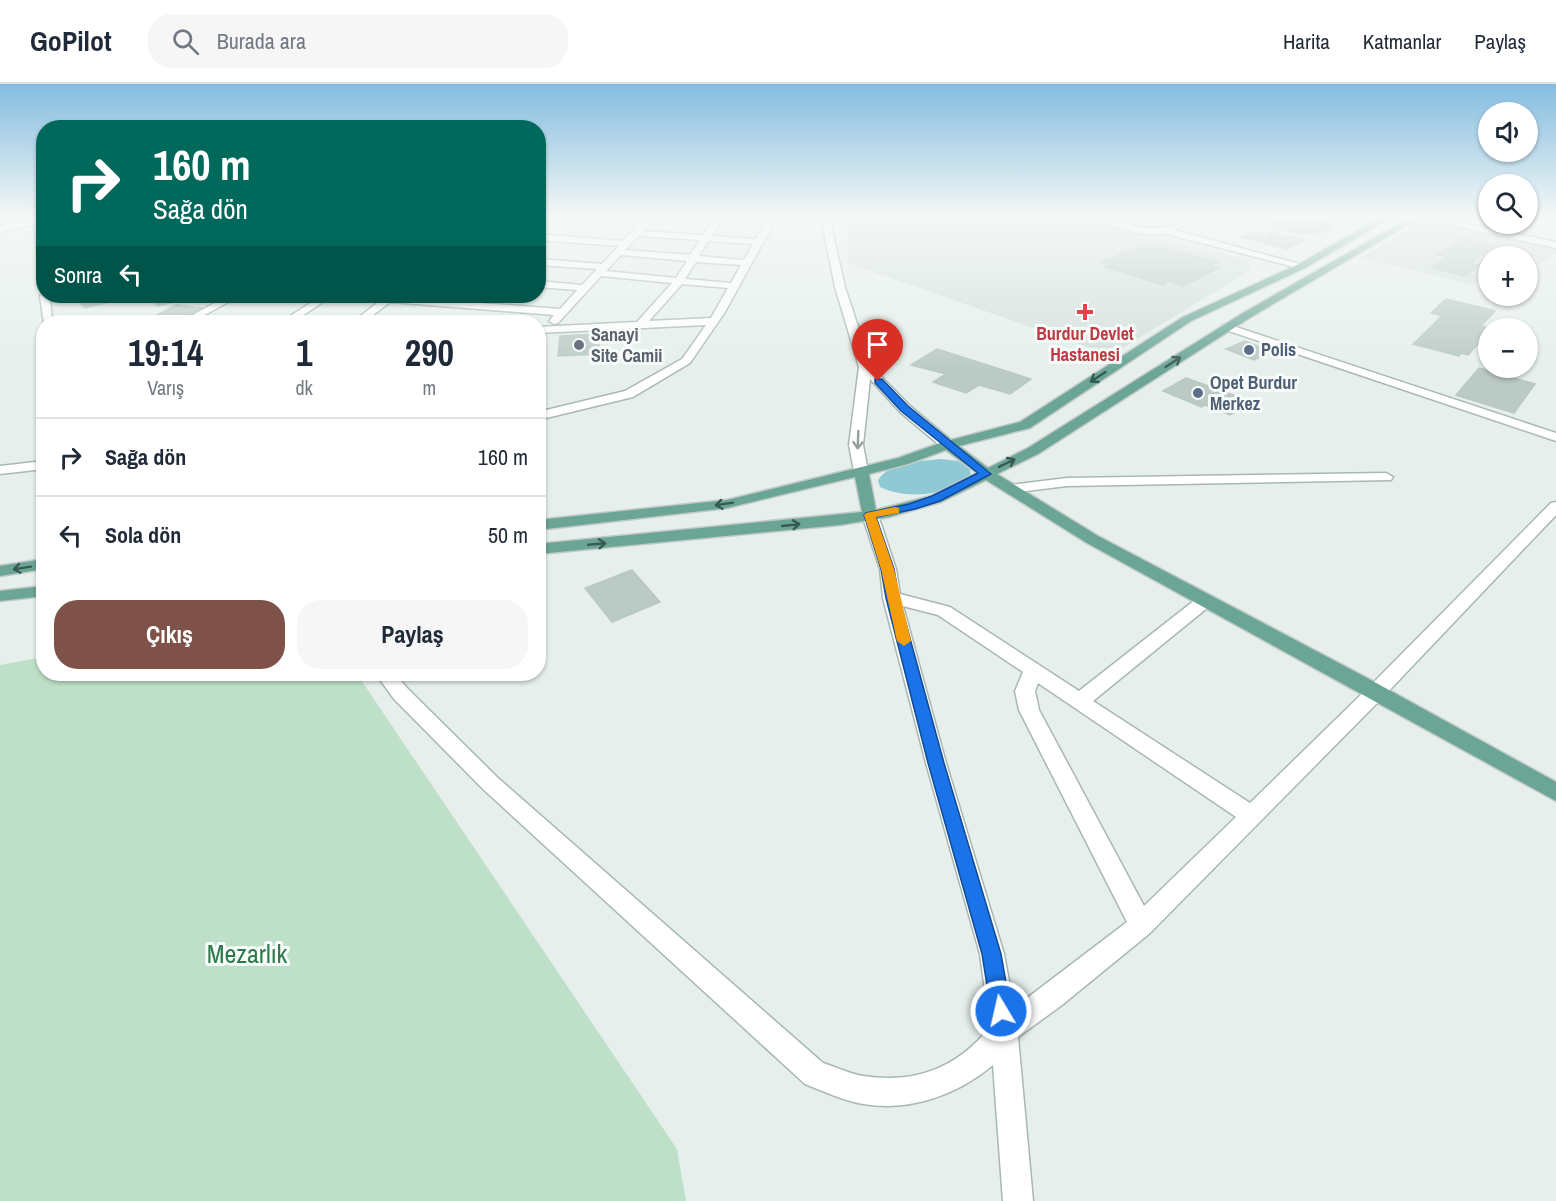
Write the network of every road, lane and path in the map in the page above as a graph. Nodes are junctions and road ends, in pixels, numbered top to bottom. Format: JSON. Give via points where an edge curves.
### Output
{"nodes":[{"id":1,"x":594,"y":269,"type":"edge"},
{"id":2,"x":686,"y":269,"type":"edge"},
{"id":3,"x":744,"y":269,"type":"edge"},
{"id":4,"x":836,"y":269,"type":"edge"},
{"id":5,"x":1295,"y":269,"type":"edge"},
{"id":6,"x":1327,"y":269,"type":"edge"},
{"id":7,"x":601,"y":270,"type":"junction"},
{"id":8,"x":679,"y":281,"type":"junction"},
{"id":9,"x":546,"y":285,"type":"edge"},
{"id":10,"x":734,"y":286,"type":"junction"},
{"id":11,"x":584,"y":288,"type":"junction"},
{"id":12,"x":218,"y":303,"type":"edge"},
{"id":13,"x":316,"y":303,"type":"edge"},
{"id":14,"x":382,"y":303,"type":"edge"},
{"id":15,"x":459,"y":303,"type":"edge"},
{"id":16,"x":562,"y":312,"type":"junction"},
{"id":17,"x":197,"y":315,"type":"edge"},
{"id":18,"x":297,"y":315,"type":"edge"},
{"id":19,"x":367,"y":315,"type":"edge"},
{"id":20,"x":713,"y":321,"type":"junction"},
{"id":21,"x":640,"y":325,"type":"junction"},
{"id":22,"x":546,"y":327,"type":"edge"},
{"id":23,"x":1227,"y":327,"type":"junction"},
{"id":24,"x":546,"y":332,"type":"edge"},
{"id":25,"x":865,"y":367,"type":"junction"},
{"id":26,"x":546,"y":414,"type":"edge"},
{"id":27,"x":1556,"y":437,"type":"edge"},
{"id":28,"x":948,"y":445,"type":"junction"},
{"id":29,"x":36,"y":466,"type":"edge"},
{"id":30,"x":0,"y":470,"type":"edge"},
{"id":31,"x":861,"y":471,"type":"junction"},
{"id":32,"x":985,"y":474,"type":"junction"},
{"id":33,"x":1386,"y":477,"type":"dead end"},
{"id":34,"x":1010,"y":489,"type":"junction"},
{"id":35,"x":1556,"y":506,"type":"edge"},
{"id":36,"x":870,"y":515,"type":"junction"},
{"id":37,"x":546,"y":524,"type":"edge"},
{"id":38,"x":546,"y":548,"type":"edge"},
{"id":39,"x":36,"y":565,"type":"edge"},
{"id":40,"x":0,"y":571,"type":"edge"},
{"id":41,"x":36,"y":592,"type":"edge"},
{"id":42,"x":0,"y":596,"type":"edge"},
{"id":43,"x":892,"y":598,"type":"junction"},
{"id":44,"x":1206,"y":600,"type":"junction"},
{"id":45,"x":1033,"y":670,"type":"junction"},
{"id":46,"x":391,"y":681,"type":"edge"},
{"id":47,"x":1377,"y":691,"type":"junction"},
{"id":48,"x":1080,"y":701,"type":"junction"},
{"id":49,"x":1556,"y":792,"type":"edge"},
{"id":50,"x":1252,"y":816,"type":"junction"},
{"id":51,"x":1141,"y":925,"type":"junction"},
{"id":52,"x":1004,"y":1031,"type":"junction"},
{"id":53,"x":1018,"y":1201,"type":"edge"}],
"edges":[{"from":1,"to":7,"type":"street"},
{"from":2,"to":8,"type":"street"},
{"from":3,"to":10,"type":"street"},
{"from":4,"to":25,"type":"street"},
{"from":5,"to":28,"type":"main road","one_way":true,"via":[[1187,319],[1025,425]]},
{"from":6,"to":23,"type":"main road"},
{"from":7,"to":8,"type":"street"},
{"from":7,"to":11,"type":"street"},
{"from":8,"to":10,"type":"street"},
{"from":8,"to":21,"type":"street"},
{"from":9,"to":11,"type":"street"},
{"from":10,"to":20,"type":"street"},
{"from":11,"to":16,"type":"street"},
{"from":12,"to":17,"type":"street"},
{"from":13,"to":18,"type":"street"},
{"from":14,"to":19,"type":"street"},
{"from":15,"to":16,"type":"street"},
{"from":16,"to":22,"type":"street"},
{"from":20,"to":21,"type":"street"},
{"from":20,"to":26,"type":"street","via":[[686,361],[629,394]]},
{"from":21,"to":24,"type":"street"},
{"from":23,"to":27,"type":"street"},
{"from":32,"to":23,"type":"main road","one_way":true,"via":[[1065,431]]},
{"from":25,"to":28,"type":"street"},
{"from":25,"to":31,"type":"street","one_way":true,"via":[[856,445]]},
{"from":28,"to":31,"type":"main road"},
{"from":28,"to":32,"type":"main road"},
{"from":29,"to":30,"type":"street"},
{"from":31,"to":36,"type":"main road"},
{"from":31,"to":37,"type":"main road","one_way":true,"via":[[727,504]]},
{"from":32,"to":34,"type":"main road"},
{"from":32,"to":36,"type":"main road","via":[[936,499]]},
{"from":33,"to":34,"type":"street","via":[[1067,482]]},
{"from":34,"to":44,"type":"main road","via":[[1092,540]]},
{"from":35,"to":47,"type":"street"},
{"from":38,"to":36,"type":"main road","one_way":true},
{"from":36,"to":43,"type":"street","via":[[888,569]]},
{"from":39,"to":40,"type":"main road","one_way":true},
{"from":41,"to":42,"type":"main road"},
{"from":43,"to":45,"type":"street","via":[[944,611]]},
{"from":43,"to":52,"type":"street","via":[[992,954]]},
{"from":44,"to":47,"type":"main road"},
{"from":44,"to":48,"type":"street"},
{"from":45,"to":48,"type":"street"},
{"from":45,"to":51,"type":"street","via":[[1025,691],[1029,710]]},
{"from":46,"to":52,"type":"street","via":[[491,784],[815,1074],[861,1090],[914,1090],[967,1069]]},
{"from":47,"to":49,"type":"main road"},
{"from":47,"to":50,"type":"street"},
{"from":48,"to":50,"type":"street"},
{"from":50,"to":51,"type":"street"},
{"from":51,"to":52,"type":"street"},
{"from":52,"to":53,"type":"street"}]}
